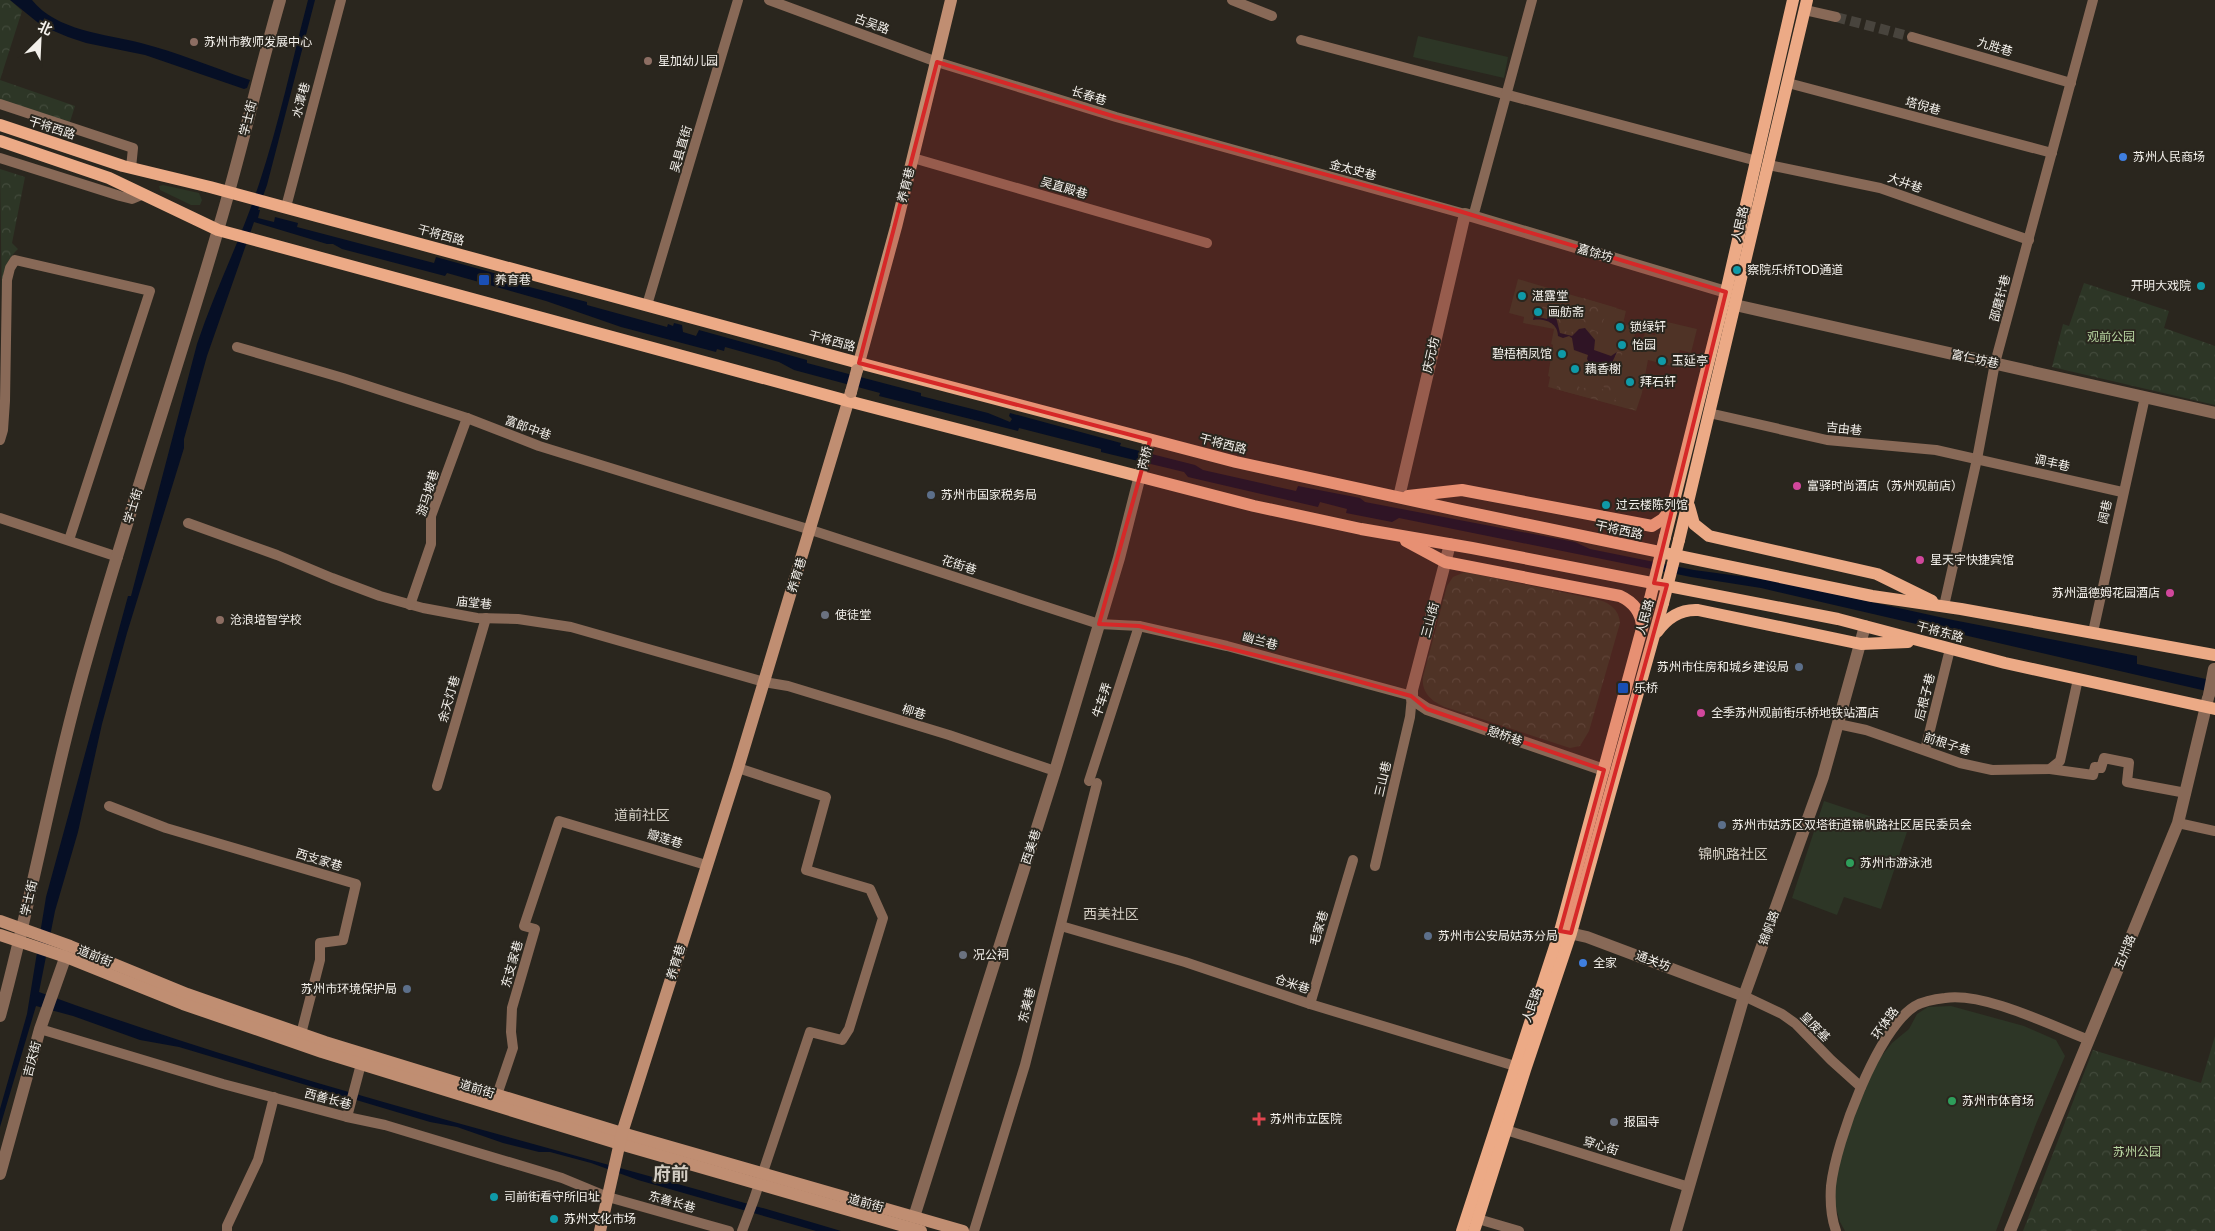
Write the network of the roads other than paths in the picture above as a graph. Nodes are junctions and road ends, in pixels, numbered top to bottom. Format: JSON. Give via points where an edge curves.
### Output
{"nodes":[{"id":1,"x":280,"y":0,"type":"edge"},
{"id":2,"x":341,"y":0,"type":"edge"},
{"id":3,"x":738,"y":0,"type":"edge"},
{"id":4,"x":769,"y":0,"type":"edge"},
{"id":5,"x":951,"y":0,"type":"edge"},
{"id":6,"x":1232,"y":0,"type":"edge"},
{"id":7,"x":1532,"y":0,"type":"edge"},
{"id":8,"x":1794,"y":0,"type":"edge"},
{"id":9,"x":2093,"y":0,"type":"edge"},
{"id":10,"x":1806,"y":5,"type":"edge"},
{"id":11,"x":1272,"y":16,"type":"dead end"},
{"id":12,"x":1836,"y":17,"type":"tunnel mouth"},
{"id":13,"x":1912,"y":37,"type":"tunnel mouth"},
{"id":14,"x":1301,"y":40,"type":"dead end"},
{"id":15,"x":937,"y":62,"type":"junction"},
{"id":16,"x":1788,"y":83,"type":"junction"},
{"id":17,"x":2070,"y":83,"type":"junction"},
{"id":18,"x":1508,"y":94,"type":"junction"},
{"id":19,"x":0,"y":104,"type":"edge"},
{"id":20,"x":0,"y":125,"type":"edge"},
{"id":21,"x":0,"y":141,"type":"edge"},
{"id":22,"x":1235,"y":150,"type":"joint"},
{"id":23,"x":2052,"y":153,"type":"junction"},
{"id":24,"x":0,"y":158,"type":"edge"},
{"id":25,"x":913,"y":158,"type":"junction"},
{"id":26,"x":1763,"y":163,"type":"junction"},
{"id":27,"x":131,"y":168,"type":"junction"},
{"id":28,"x":229,"y":192,"type":"junction"},
{"id":29,"x":144,"y":194,"type":"junction"},
{"id":30,"x":286,"y":207,"type":"junction"},
{"id":31,"x":1469,"y":215,"type":"junction"},
{"id":32,"x":218,"y":230,"type":"junction"},
{"id":33,"x":2029,"y":240,"type":"junction"},
{"id":34,"x":1208,"y":243,"type":"dead end"},
{"id":35,"x":1726,"y":292,"type":"junction"},
{"id":36,"x":648,"y":305,"type":"junction"},
{"id":37,"x":1735,"y":305,"type":"junction"},
{"id":38,"x":237,"y":347,"type":"dead end"},
{"id":39,"x":1995,"y":363,"type":"junction"},
{"id":40,"x":858,"y":367,"type":"junction"},
{"id":41,"x":849,"y":397,"type":"junction"},
{"id":42,"x":2145,"y":397,"type":"junction"},
{"id":43,"x":1709,"y":412,"type":"junction"},
{"id":44,"x":2215,"y":412,"type":"edge"},
{"id":45,"x":467,"y":418,"type":"junction"},
{"id":46,"x":0,"y":440,"type":"edge"},
{"id":47,"x":1149,"y":444,"type":"junction"},
{"id":48,"x":1977,"y":459,"type":"junction"},
{"id":49,"x":1142,"y":471,"type":"junction"},
{"id":50,"x":1462,"y":490,"type":"junction"},
{"id":51,"x":2122,"y":492,"type":"junction"},
{"id":52,"x":1398,"y":497,"type":"junction"},
{"id":53,"x":1688,"y":501,"type":"junction"},
{"id":54,"x":1674,"y":503,"type":"junction"},
{"id":55,"x":1457,"y":510,"type":"junction"},
{"id":56,"x":0,"y":518,"type":"edge"},
{"id":57,"x":188,"y":523,"type":"dead end"},
{"id":58,"x":811,"y":530,"type":"junction"},
{"id":59,"x":1397,"y":536,"type":"junction"},
{"id":60,"x":69,"y":540,"type":"junction"},
{"id":61,"x":1450,"y":544,"type":"junction"},
{"id":62,"x":1665,"y":553,"type":"joint"},
{"id":63,"x":118,"y":557,"type":"junction"},
{"id":64,"x":1445,"y":562,"type":"junction"},
{"id":65,"x":410,"y":605,"type":"junction"},
{"id":66,"x":1944,"y":606,"type":"junction"},
{"id":67,"x":486,"y":618,"type":"junction"},
{"id":68,"x":1099,"y":624,"type":"junction"},
{"id":69,"x":1138,"y":626,"type":"junction"},
{"id":70,"x":1865,"y":626,"type":"junction"},
{"id":71,"x":1642,"y":630,"type":"junction"},
{"id":72,"x":2093,"y":632,"type":"junction"},
{"id":73,"x":1654,"y":636,"type":"junction"},
{"id":74,"x":1922,"y":642,"type":"junction"},
{"id":75,"x":1861,"y":644,"type":"junction"},
{"id":76,"x":1950,"y":649,"type":"junction"},
{"id":77,"x":2215,"y":655,"type":"edge"},
{"id":78,"x":2215,"y":667,"type":"edge"},
{"id":79,"x":2078,"y":679,"type":"junction"},
{"id":80,"x":764,"y":682,"type":"junction"},
{"id":81,"x":1412,"y":696,"type":"junction"},
{"id":82,"x":2210,"y":704,"type":"edge"},
{"id":83,"x":1838,"y":724,"type":"junction"},
{"id":84,"x":1925,"y":750,"type":"junction"},
{"id":85,"x":738,"y":768,"type":"junction"},
{"id":86,"x":2050,"y":769,"type":"junction"},
{"id":87,"x":1604,"y":770,"type":"junction"},
{"id":88,"x":1055,"y":772,"type":"junction"},
{"id":89,"x":1093,"y":782,"type":"joint"},
{"id":90,"x":437,"y":786,"type":"dead end"},
{"id":91,"x":2186,"y":792,"type":"junction"},
{"id":92,"x":109,"y":806,"type":"dead end"},
{"id":93,"x":560,"y":821,"type":"joint"},
{"id":94,"x":2178,"y":823,"type":"junction"},
{"id":95,"x":2215,"y":831,"type":"edge"},
{"id":96,"x":1353,"y":860,"type":"dead end"},
{"id":97,"x":706,"y":865,"type":"junction"},
{"id":98,"x":1375,"y":866,"type":"dead end"},
{"id":99,"x":0,"y":921,"type":"edge"},
{"id":100,"x":1061,"y":926,"type":"junction"},
{"id":101,"x":22,"y":929,"type":"junction"},
{"id":102,"x":1566,"y":932,"type":"junction"},
{"id":103,"x":0,"y":935,"type":"edge"},
{"id":104,"x":29,"y":941,"type":"junction"},
{"id":105,"x":68,"y":952,"type":"junction"},
{"id":106,"x":1744,"y":996,"type":"junction"},
{"id":107,"x":1310,"y":1004,"type":"junction"},
{"id":108,"x":0,"y":1016,"type":"edge"},
{"id":109,"x":40,"y":1029,"type":"junction"},
{"id":110,"x":302,"y":1034,"type":"junction"},
{"id":111,"x":2089,"y":1040,"type":"junction"},
{"id":112,"x":361,"y":1064,"type":"junction"},
{"id":113,"x":1515,"y":1066,"type":"junction"},
{"id":114,"x":1861,"y":1087,"type":"junction"},
{"id":115,"x":497,"y":1095,"type":"junction"},
{"id":116,"x":274,"y":1097,"type":"junction"},
{"id":117,"x":347,"y":1118,"type":"junction"},
{"id":118,"x":1506,"y":1130,"type":"junction"},
{"id":119,"x":621,"y":1139,"type":"junction"},
{"id":120,"x":0,"y":1174,"type":"edge"},
{"id":121,"x":760,"y":1178,"type":"junction"},
{"id":122,"x":1689,"y":1187,"type":"junction"},
{"id":123,"x":608,"y":1196,"type":"junction"},
{"id":124,"x":914,"y":1217,"type":"junction"},
{"id":125,"x":1476,"y":1225,"type":"edge"},
{"id":126,"x":227,"y":1231,"type":"edge"},
{"id":127,"x":600,"y":1231,"type":"edge"},
{"id":128,"x":729,"y":1231,"type":"edge"},
{"id":129,"x":742,"y":1231,"type":"edge"},
{"id":130,"x":921,"y":1231,"type":"edge"},
{"id":131,"x":963,"y":1231,"type":"edge"},
{"id":132,"x":974,"y":1231,"type":"edge"},
{"id":133,"x":1462,"y":1231,"type":"edge"},
{"id":134,"x":1519,"y":1231,"type":"edge"},
{"id":135,"x":1676,"y":1231,"type":"edge"},
{"id":136,"x":1836,"y":1231,"type":"edge"},
{"id":137,"x":2010,"y":1231,"type":"edge"}],
"edges":[{"from":1,"to":28,"type":"street","name":"学士街"},
{"from":2,"to":30,"type":"street","name":"水潭巷"},
{"from":3,"to":36,"type":"street","name":"吴县直街"},
{"from":4,"to":15,"type":"street","name":"古吴路"},
{"from":5,"to":15,"type":"main road","name":"养育巷"},
{"from":6,"to":11,"type":"street"},
{"from":7,"to":18,"type":"street"},
{"from":8,"to":26,"type":"main road","name":"人民路"},
{"from":9,"to":17,"type":"street","name":"邵磨针巷"},
{"from":10,"to":12,"type":"street"},
{"from":10,"to":16,"type":"main road","name":"人民路"},
{"from":13,"to":17,"type":"street","name":"九胜巷"},
{"from":14,"to":18,"type":"street","name":"大井巷"},
{"from":15,"to":22,"type":"street","name":"长春巷"},
{"from":15,"to":25,"type":"main road","name":"养育巷"},
{"from":16,"to":23,"type":"street","name":"塔倪巷"},
{"from":16,"to":26,"type":"main road","name":"人民路"},
{"from":17,"to":23,"type":"street","name":"邵磨针巷"},
{"from":18,"to":26,"type":"street","name":"大井巷"},
{"from":18,"to":31,"type":"street"},
{"from":19,"to":27,"type":"street","via":[[133,148]]},
{"from":20,"to":27,"type":"main road","name":"干将西路"},
{"from":21,"to":29,"type":"main road","via":[[96,172]]},
{"from":22,"to":31,"type":"street","name":"金太史巷"},
{"from":23,"to":33,"type":"street","name":"邵磨针巷"},
{"from":24,"to":29,"type":"street","via":[[132,200]]},
{"from":25,"to":34,"type":"street","name":"吴直殿巷"},
{"from":25,"to":40,"type":"main road","name":"养育巷"},
{"from":26,"to":33,"type":"street","name":"大井巷","via":[[1880,188]]},
{"from":26,"to":35,"type":"main road","name":"人民路"},
{"from":26,"to":37,"type":"main road","name":"人民路"},
{"from":27,"to":28,"type":"main road","name":"干将西路"},
{"from":28,"to":30,"type":"main road","name":"干将西路"},
{"from":28,"to":32,"type":"street","name":"学士街"},
{"from":29,"to":32,"type":"main road"},
{"from":30,"to":36,"type":"main road","name":"干将西路"},
{"from":31,"to":35,"type":"street","name":"嘉馀坊"},
{"from":31,"to":52,"type":"street","name":"庆元坊"},
{"from":32,"to":41,"type":"main road"},
{"from":32,"to":63,"type":"street","name":"学士街"},
{"from":33,"to":39,"type":"street","name":"邵磨针巷"},
{"from":35,"to":54,"type":"main road","name":"人民路"},
{"from":36,"to":40,"type":"main road","name":"干将西路"},
{"from":37,"to":39,"type":"street","name":"富仁坊巷"},
{"from":37,"to":43,"type":"main road","name":"人民路"},
{"from":38,"to":45,"type":"street","name":"富郎中巷"},
{"from":39,"to":42,"type":"street","name":"富仁坊巷"},
{"from":39,"to":48,"type":"street","name":"邵磨针巷"},
{"from":40,"to":41,"type":"main road","name":"养育巷","bridge":true},
{"from":40,"to":47,"type":"main road","name":"干将西路"},
{"from":41,"to":49,"type":"main road"},
{"from":41,"to":58,"type":"main road","name":"养育巷"},
{"from":42,"to":44,"type":"street","name":"富仁坊巷"},
{"from":42,"to":51,"type":"street","name":"阔巷"},
{"from":43,"to":48,"type":"street","name":"吉由巷","via":[[1827,440],[1936,450]]},
{"from":43,"to":53,"type":"main road","name":"人民路"},
{"from":45,"to":58,"type":"street","name":"富郎中巷","via":[[539,446]]},
{"from":45,"to":65,"type":"street","name":"游马坡巷","via":[[431,516],[431,544]]},
{"from":46,"to":60,"type":"street","via":[[5,400],[7,280],[15,260],[150,291]]},
{"from":47,"to":49,"type":"street","name":"芮桥"},
{"from":47,"to":52,"type":"main road","name":"干将西路"},
{"from":48,"to":51,"type":"street","name":"调丰巷"},
{"from":48,"to":66,"type":"street","name":"邵磨针巷"},
{"from":49,"to":59,"type":"main road","via":[[1305,518]]},
{"from":49,"to":68,"type":"street","name":"西美巷"},
{"from":50,"to":52,"type":"main road"},
{"from":50,"to":54,"type":"main road","via":[[1652,526],[1663,519]]},
{"from":50,"to":55,"type":"main road"},
{"from":51,"to":72,"type":"street","name":"阔巷"},
{"from":52,"to":55,"type":"main road","name":"干将西路"},
{"from":53,"to":66,"type":"main road","via":[[1692,521],[1709,536],[1877,574]]},
{"from":53,"to":73,"type":"main road","name":"人民路","bridge":true},
{"from":54,"to":71,"type":"main road","name":"人民路","bridge":true},
{"from":55,"to":62,"type":"main road","name":"干将西路"},
{"from":56,"to":60,"type":"street"},
{"from":57,"to":65,"type":"street","name":"庙堂巷"},
{"from":58,"to":68,"type":"street","name":"花街巷"},
{"from":58,"to":80,"type":"main road","name":"养育巷"},
{"from":59,"to":61,"type":"main road"},
{"from":59,"to":64,"type":"main road"},
{"from":60,"to":63,"type":"street"},
{"from":61,"to":64,"type":"street","name":"三山街"},
{"from":61,"to":70,"type":"main road","name":"干将东路"},
{"from":62,"to":66,"type":"main road","name":"干将东路","via":[[1872,596]]},
{"from":63,"to":101,"type":"street","name":"学士街","via":[[88,652]]},
{"from":64,"to":71,"type":"main road","via":[[1620,596],[1639,612]]},
{"from":64,"to":81,"type":"street","name":"三山街"},
{"from":65,"to":67,"type":"street","name":"庙堂巷"},
{"from":66,"to":72,"type":"main road","name":"干将东路"},
{"from":67,"to":80,"type":"street","name":"庙堂巷","via":[[572,627]]},
{"from":67,"to":90,"type":"street","name":"余天灯巷"},
{"from":68,"to":69,"type":"street","name":"幽兰巷"},
{"from":68,"to":88,"type":"street","name":"西美巷"},
{"from":69,"to":81,"type":"street","name":"幽兰巷","via":[[1227,646]]},
{"from":69,"to":89,"type":"street","name":"牛车弄"},
{"from":70,"to":74,"type":"main road","name":"干将东路"},
{"from":70,"to":75,"type":"street","name":"锦帆路"},
{"from":71,"to":87,"type":"main road","name":"人民路"},
{"from":72,"to":77,"type":"main road","name":"干将东路"},
{"from":73,"to":75,"type":"main road","via":[[1670,619],[1686,610],[1698,610]]},
{"from":73,"to":102,"type":"main road","name":"人民路"},
{"from":74,"to":75,"type":"main road"},
{"from":74,"to":76,"type":"main road","name":"干将东路"},
{"from":75,"to":83,"type":"street","name":"锦帆路"},
{"from":76,"to":79,"type":"main road","name":"干将东路"},
{"from":76,"to":84,"type":"street","name":"后根子巷"},
{"from":78,"to":82,"type":"street","name":"五卅路","bridge":true},
{"from":79,"to":82,"type":"main road","name":"干将东路"},
{"from":79,"to":86,"type":"street","via":[[2060,761]]},
{"from":80,"to":85,"type":"main road","name":"养育巷"},
{"from":80,"to":88,"type":"street","name":"柳巷","via":[[788,686],[911,724]]},
{"from":81,"to":87,"type":"street","name":"憩桥巷","via":[[1415,702],[1427,709]]},
{"from":81,"to":98,"type":"street","name":"三山巷","via":[[1410,717]]},
{"from":82,"to":91,"type":"street","name":"五卅路"},
{"from":83,"to":84,"type":"street","name":"前根子巷"},
{"from":83,"to":106,"type":"street","name":"锦帆路","via":[[1810,814]]},
{"from":84,"to":86,"type":"street","name":"前根子巷","via":[[1992,770]]},
{"from":85,"to":97,"type":"main road","name":"养育巷"},
{"from":85,"to":121,"type":"street","via":[[826,797],[806,870],[870,889],[883,918],[849,1030],[842,1040],[810,1032]]},
{"from":86,"to":91,"type":"street","name":"前根子巷","via":[[2093,775],[2094,766],[2101,768],[2104,758],[2130,763],[2126,782]]},
{"from":87,"to":102,"type":"main road","name":"人民路"},
{"from":88,"to":124,"type":"street","name":"西美巷"},
{"from":89,"to":100,"type":"street","name":"东美巷"},
{"from":91,"to":94,"type":"street","name":"五卅路"},
{"from":92,"to":110,"type":"street","name":"西支家巷","via":[[166,828],[356,884],[343,940],[320,943],[320,960]]},
{"from":93,"to":97,"type":"street","name":"瓣莲巷"},
{"from":93,"to":115,"type":"street","name":"东支家巷","via":[[524,926],[535,929],[512,1008],[513,1048]]},
{"from":94,"to":95,"type":"street"},
{"from":94,"to":111,"type":"street","name":"五卅路"},
{"from":96,"to":107,"type":"street","name":"毛家巷"},
{"from":97,"to":119,"type":"main road","name":"养育巷"},
{"from":99,"to":101,"type":"main road"},
{"from":100,"to":107,"type":"street","name":"仓米巷","via":[[1185,962]]},
{"from":100,"to":132,"type":"street","name":"东美巷","via":[[1024,1065]]},
{"from":101,"to":104,"type":"street","name":"学士街"},
{"from":102,"to":106,"type":"street","name":"通关坊"},
{"from":102,"to":113,"type":"main road","name":"人民路"},
{"from":102,"to":118,"type":"main road","name":"人民路"},
{"from":103,"to":104,"type":"main road","name":"道前街"},
{"from":104,"to":105,"type":"main road","name":"道前街"},
{"from":104,"to":108,"type":"street","name":"学士街"},
{"from":105,"to":109,"type":"street","name":"吉庆街"},
{"from":105,"to":110,"type":"main road","name":"道前街"},
{"from":105,"to":112,"type":"main road","name":"道前街","via":[[184,1004]]},
{"from":106,"to":114,"type":"street","name":"皇废基","via":[[1796,1024]]},
{"from":106,"to":122,"type":"street","name":"锦帆路"},
{"from":107,"to":113,"type":"street","name":"仓米巷"},
{"from":109,"to":116,"type":"street","name":"西善长巷"},
{"from":109,"to":120,"type":"street","name":"吉庆街"},
{"from":110,"to":115,"type":"main road","name":"道前街"},
{"from":111,"to":114,"type":"street","name":"环体路","via":[[1980,999],[1935,1000],[1916,1006],[1899,1021]]},
{"from":111,"to":137,"type":"street","name":"五卅路"},
{"from":112,"to":117,"type":"street"},
{"from":112,"to":119,"type":"main road","name":"道前街"},
{"from":113,"to":133,"type":"main road","name":"人民路"},
{"from":114,"to":136,"type":"street","name":"环体路","via":[[1833,1174],[1831,1200]]},
{"from":115,"to":119,"type":"main road","name":"道前街"},
{"from":116,"to":117,"type":"street","name":"西善长巷"},
{"from":116,"to":126,"type":"street","via":[[258,1160]]},
{"from":117,"to":123,"type":"street","name":"西善长巷","via":[[385,1125],[456,1146],[562,1178]]},
{"from":118,"to":122,"type":"street","name":"穿心街"},
{"from":118,"to":125,"type":"main road","name":"人民路"},
{"from":119,"to":121,"type":"main road","name":"道前街"},
{"from":119,"to":123,"type":"main road","name":"养育巷"},
{"from":121,"to":124,"type":"main road","name":"道前街"},
{"from":121,"to":129,"type":"street"},
{"from":121,"to":130,"type":"main road","name":"道前街"},
{"from":122,"to":135,"type":"street","name":"锦帆路"},
{"from":123,"to":127,"type":"main road","name":"养育巷"},
{"from":123,"to":128,"type":"street","name":"东善长巷"},
{"from":124,"to":131,"type":"main road","name":"道前街"},
{"from":125,"to":134,"type":"street"}]}
